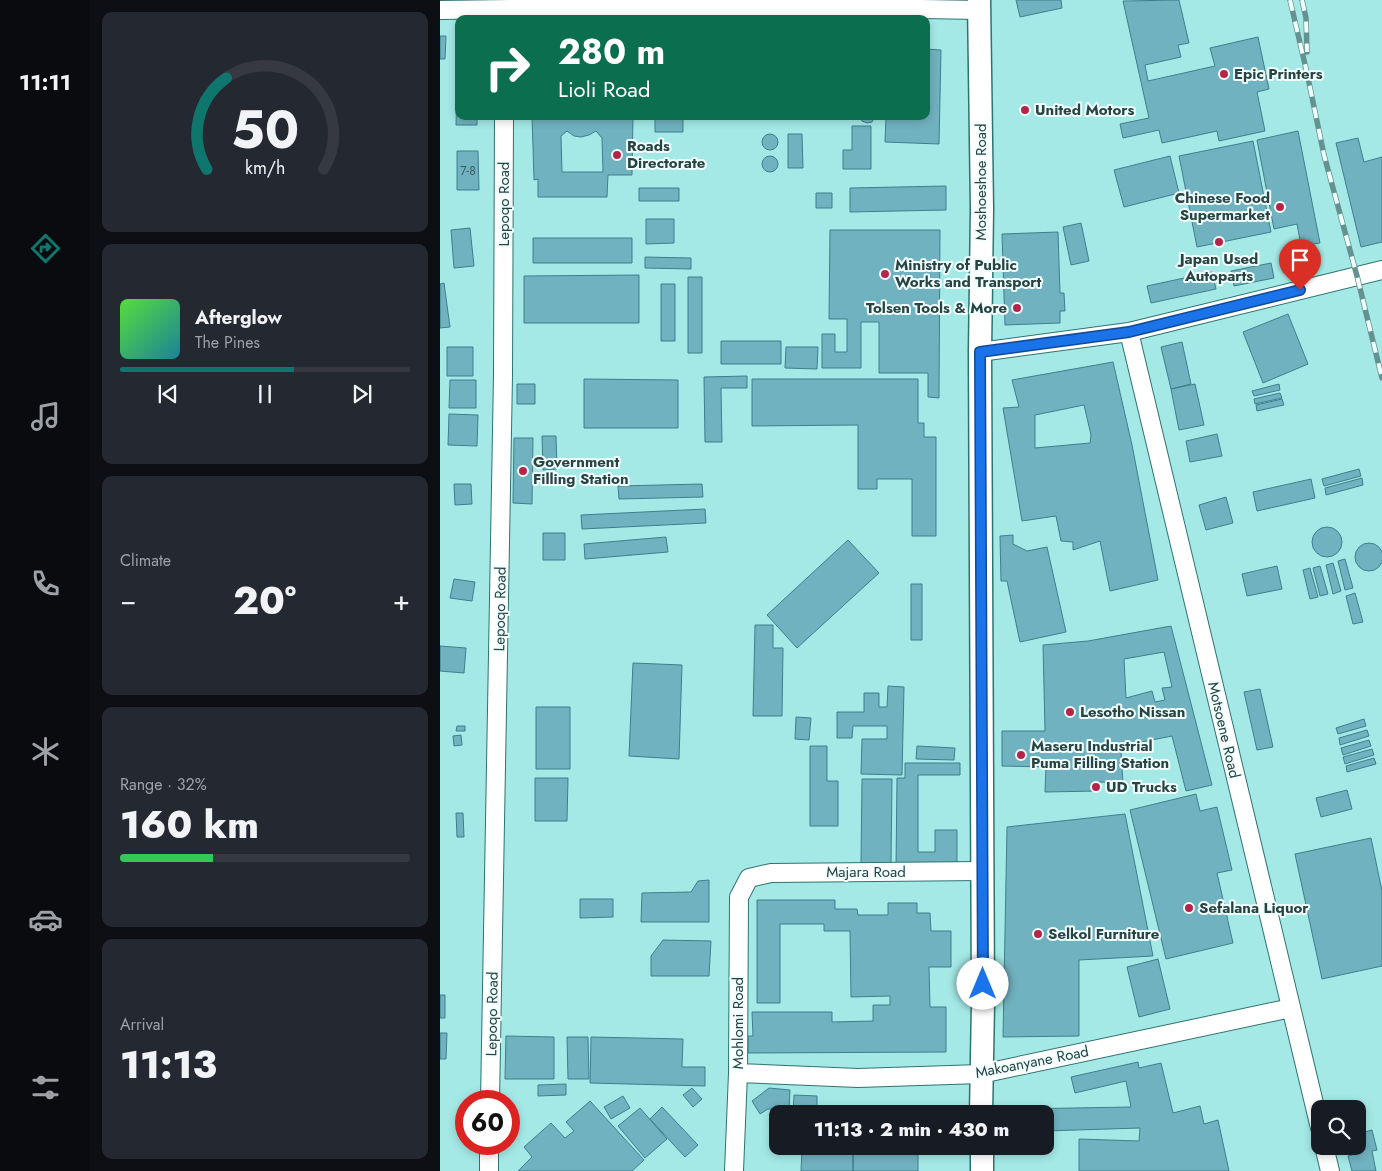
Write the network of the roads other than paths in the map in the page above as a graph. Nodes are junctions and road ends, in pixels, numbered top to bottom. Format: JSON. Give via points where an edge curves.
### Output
{"nodes":[{"id":1,"x":748,"y":3,"type":"edge"},
{"id":2,"x":980,"y":5,"type":"edge"},
{"id":3,"x":505,"y":9,"type":"edge"},
{"id":4,"x":440,"y":10,"type":"edge"},
{"id":5,"x":504,"y":120,"type":"edge"},
{"id":6,"x":1382,"y":270,"type":"edge"},
{"id":7,"x":1129,"y":332,"type":"junction"},
{"id":8,"x":980,"y":352,"type":"junction"},
{"id":9,"x":982,"y":872,"type":"junction"},
{"id":10,"x":749,"y":878,"type":"joint"},
{"id":11,"x":1291,"y":1008,"type":"junction"},
{"id":12,"x":738,"y":1073,"type":"junction"},
{"id":13,"x":981,"y":1074,"type":"junction"},
{"id":14,"x":490,"y":1090,"type":"edge"},
{"id":15,"x":1313,"y":1100,"type":"edge"},
{"id":16,"x":981,"y":1105,"type":"edge"},
{"id":17,"x":490,"y":1155,"type":"edge"},
{"id":18,"x":982,"y":1155,"type":"edge"},
{"id":19,"x":1326,"y":1155,"type":"edge"},
{"id":20,"x":489,"y":1171,"type":"edge"},
{"id":21,"x":734,"y":1171,"type":"edge"},
{"id":22,"x":982,"y":1171,"type":"edge"},
{"id":23,"x":1330,"y":1171,"type":"edge"}],
"edges":[{"from":1,"to":2,"type":"street"},
{"from":1,"to":3,"type":"street"},
{"from":2,"to":8,"type":"main road","name":"Moshoeshoe Road"},
{"from":3,"to":4,"type":"street"},
{"from":5,"to":14,"type":"street","name":"Lepoqo Road","via":[[504,375]]},
{"from":6,"to":7,"type":"street"},
{"from":7,"to":8,"type":"street"},
{"from":7,"to":11,"type":"street","name":"Motsoene Road"},
{"from":8,"to":9,"type":"main road","name":"Moshoeshoe Road"},
{"from":9,"to":10,"type":"street","name":"Majara Road","via":[[771,873]]},
{"from":9,"to":13,"type":"main road","name":"Moshoeshoe Road"},
{"from":10,"to":12,"type":"street","name":"Mohlomi Road","via":[[739,896]]},
{"from":11,"to":13,"type":"street","name":"Makoanyane Road"},
{"from":11,"to":15,"type":"street","name":"Motsoene Road"},
{"from":12,"to":13,"type":"street","name":"Makoanyane Road","via":[[858,1078]]},
{"from":12,"to":21,"type":"street","name":"Mohlomi Road"},
{"from":13,"to":16,"type":"main road","name":"Moshoeshoe Road"},
{"from":17,"to":20,"type":"street"},
{"from":18,"to":22,"type":"main road"},
{"from":19,"to":23,"type":"street"}]}
